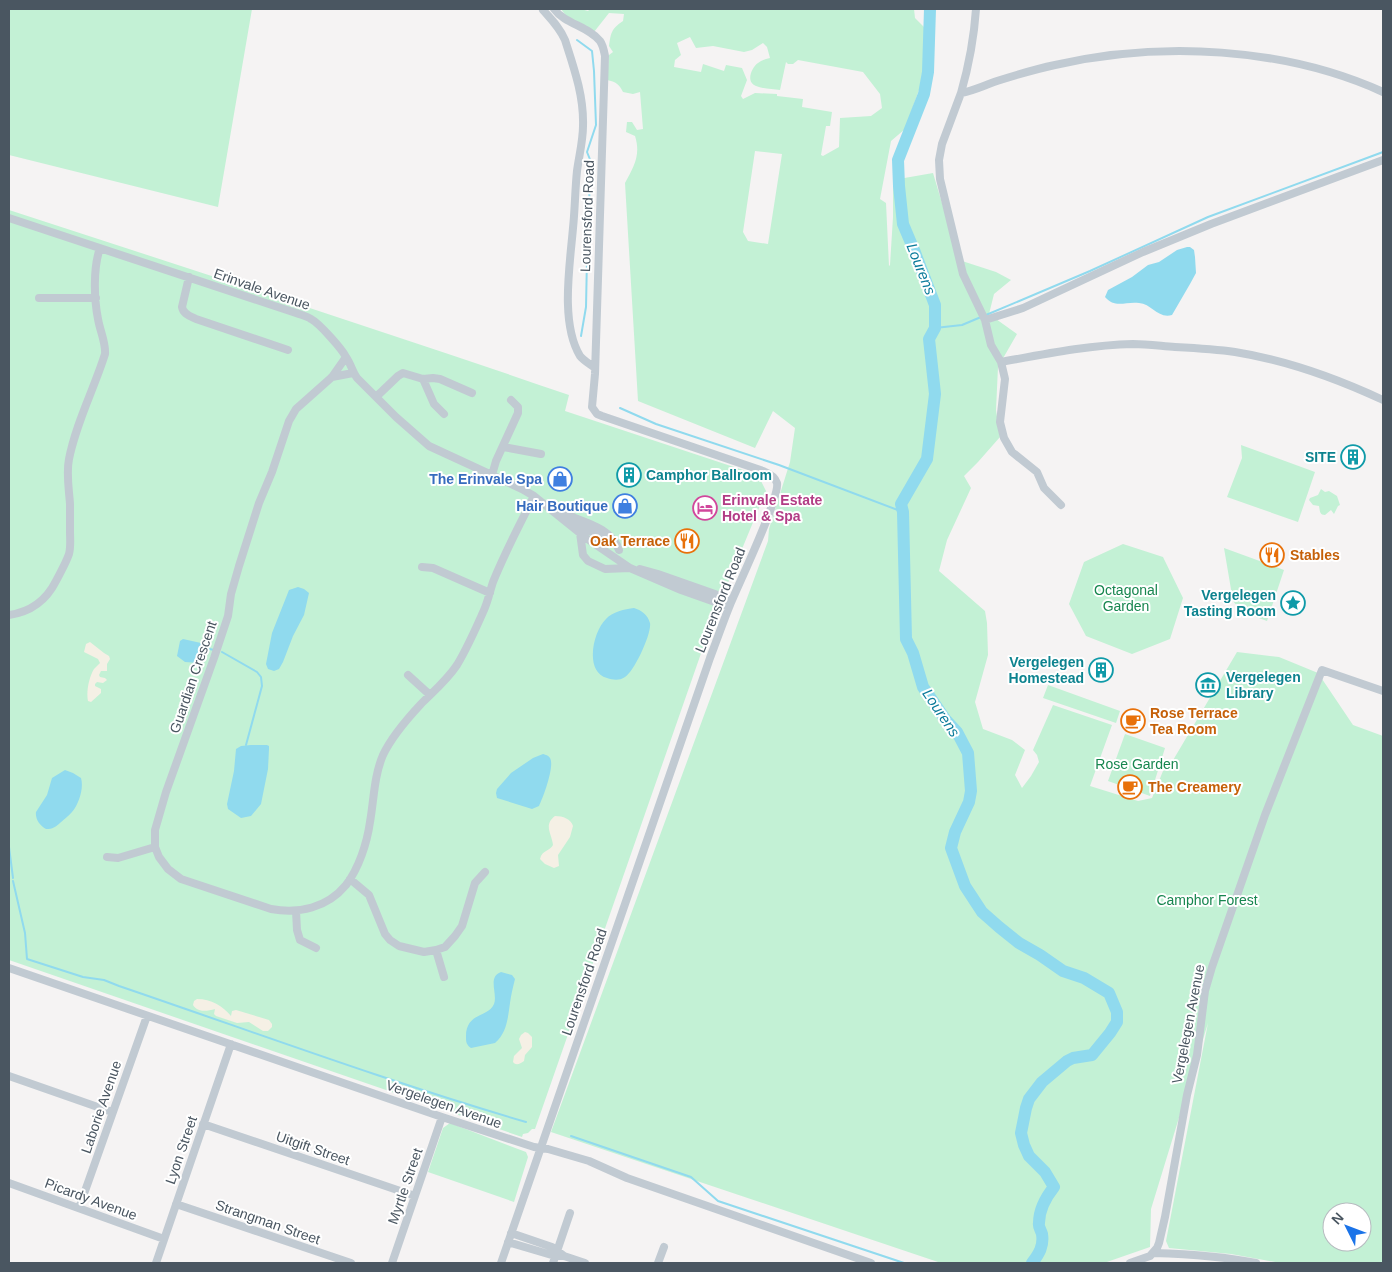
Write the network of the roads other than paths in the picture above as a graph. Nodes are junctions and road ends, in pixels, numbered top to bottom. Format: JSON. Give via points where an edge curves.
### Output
{"nodes":[{"id":1,"x":544,"y":9,"type":"edge"},
{"id":2,"x":554,"y":9,"type":"edge"},
{"id":3,"x":976,"y":9,"type":"edge"},
{"id":4,"x":1383,"y":92,"type":"edge"},
{"id":5,"x":961,"y":94,"type":"junction"},
{"id":6,"x":1383,"y":160,"type":"edge"},
{"id":7,"x":9,"y":218,"type":"edge"},
{"id":8,"x":100,"y":248,"type":"junction"},
{"id":9,"x":189,"y":277,"type":"junction"},
{"id":10,"x":40,"y":298,"type":"dead end"},
{"id":11,"x":96,"y":298,"type":"junction"},
{"id":12,"x":986,"y":320,"type":"junction"},
{"id":13,"x":288,"y":350,"type":"dead end"},
{"id":14,"x":346,"y":357,"type":"junction"},
{"id":15,"x":1001,"y":362,"type":"junction"},
{"id":16,"x":595,"y":368,"type":"junction"},
{"id":17,"x":353,"y":373,"type":"junction"},
{"id":18,"x":332,"y":377,"type":"junction"},
{"id":19,"x":423,"y":379,"type":"junction"},
{"id":20,"x":472,"y":393,"type":"dead end"},
{"id":21,"x":376,"y":397,"type":"junction"},
{"id":22,"x":511,"y":400,"type":"dead end"},
{"id":23,"x":1383,"y":400,"type":"edge"},
{"id":24,"x":444,"y":414,"type":"dead end"},
{"id":25,"x":503,"y":447,"type":"junction"},
{"id":26,"x":541,"y":454,"type":"dead end"},
{"id":27,"x":492,"y":475,"type":"junction"},
{"id":28,"x":534,"y":496,"type":"junction"},
{"id":29,"x":1061,"y":505,"type":"dead end"},
{"id":30,"x":549,"y":508,"type":"junction"},
{"id":31,"x":565,"y":520,"type":"junction"},
{"id":32,"x":580,"y":533,"type":"junction"},
{"id":33,"x":618,"y":550,"type":"junction"},
{"id":34,"x":422,"y":567,"type":"dead end"},
{"id":35,"x":630,"y":567,"type":"junction"},
{"id":36,"x":490,"y":593,"type":"junction"},
{"id":37,"x":731,"y":603,"type":"junction"},
{"id":38,"x":9,"y":616,"type":"edge"},
{"id":39,"x":408,"y":675,"type":"dead end"},
{"id":40,"x":1383,"y":691,"type":"edge"},
{"id":41,"x":430,"y":695,"type":"junction"},
{"id":42,"x":155,"y":847,"type":"junction"},
{"id":43,"x":107,"y":857,"type":"dead end"},
{"id":44,"x":484,"y":872,"type":"dead end"},
{"id":45,"x":350,"y":879,"type":"junction"},
{"id":46,"x":296,"y":911,"type":"junction"},
{"id":47,"x":316,"y":948,"type":"dead end"},
{"id":48,"x":436,"y":950,"type":"junction"},
{"id":49,"x":9,"y":968,"type":"edge"},
{"id":50,"x":444,"y":977,"type":"dead end"},
{"id":51,"x":147,"y":1016,"type":"junction"},
{"id":52,"x":231,"y":1044,"type":"junction"},
{"id":53,"x":9,"y":1076,"type":"edge"},
{"id":54,"x":112,"y":1112,"type":"junction"},
{"id":55,"x":442,"y":1117,"type":"junction"},
{"id":56,"x":204,"y":1124,"type":"junction"},
{"id":57,"x":540,"y":1148,"type":"junction"},
{"id":58,"x":9,"y":1184,"type":"edge"},
{"id":59,"x":415,"y":1196,"type":"junction"},
{"id":60,"x":176,"y":1204,"type":"junction"},
{"id":61,"x":79,"y":1208,"type":"junction"},
{"id":62,"x":570,"y":1212,"type":"dead end"},
{"id":63,"x":511,"y":1233,"type":"junction"},
{"id":64,"x":164,"y":1239,"type":"junction"},
{"id":65,"x":508,"y":1242,"type":"junction"},
{"id":66,"x":664,"y":1247,"type":"dead end"},
{"id":67,"x":1153,"y":1253,"type":"junction"},
{"id":68,"x":555,"y":1256,"type":"edge"},
{"id":69,"x":156,"y":1263,"type":"edge"},
{"id":70,"x":352,"y":1263,"type":"edge"},
{"id":71,"x":392,"y":1263,"type":"edge"},
{"id":72,"x":501,"y":1263,"type":"edge"},
{"id":73,"x":585,"y":1263,"type":"edge"},
{"id":74,"x":658,"y":1263,"type":"edge"},
{"id":75,"x":871,"y":1263,"type":"edge"},
{"id":76,"x":1130,"y":1263,"type":"edge"},
{"id":77,"x":1256,"y":1263,"type":"edge"}],
"edges":[{"from":1,"to":16,"type":"street","via":[[562,32],[582,101],[582,142],[568,267],[569,313],[581,357]]},
{"from":2,"to":16,"type":"street","name":"Lourensford Road","via":[[559,16],[596,37],[605,56]]},
{"from":3,"to":5,"type":"street","via":[[975,34]]},
{"from":4,"to":5,"type":"street","via":[[1332,74],[1280,61],[1172,51],[1078,60],[1031,71]]},
{"from":5,"to":12,"type":"street","via":[[942,144],[940,179],[963,274]]},
{"from":6,"to":12,"type":"street","via":[[1151,248],[1023,308]]},
{"from":7,"to":8,"type":"street","name":"Erinvale Avenue"},
{"from":8,"to":9,"type":"street","name":"Erinvale Avenue"},
{"from":8,"to":11,"type":"street","via":[[96,262]]},
{"from":9,"to":13,"type":"street","via":[[182,307],[189,316]]},
{"from":9,"to":14,"type":"street","name":"Erinvale Avenue","via":[[311,319]]},
{"from":10,"to":11,"type":"street"},
{"from":11,"to":38,"type":"street","via":[[105,354],[69,462],[70,553],[44,599],[27,611]]},
{"from":12,"to":15,"type":"street","via":[[991,345]]},
{"from":14,"to":17,"type":"street","name":"Erinvale Avenue"},
{"from":14,"to":18,"type":"street","name":"Guardian Crescent"},
{"from":15,"to":23,"type":"street","via":[[1056,352],[1135,344],[1236,352],[1298,367]]},
{"from":15,"to":29,"type":"street","via":[[1005,379],[1000,422],[1004,438],[1012,452],[1037,472],[1044,488]]},
{"from":16,"to":37,"type":"street","name":"Lourensford Road","via":[[592,406],[597,414],[763,471],[776,481],[771,508]]},
{"from":17,"to":18,"type":"street"},
{"from":17,"to":21,"type":"street","name":"Erinvale Avenue"},
{"from":18,"to":42,"type":"street","name":"Guardian Crescent","via":[[291,416],[239,566],[228,616],[159,814]]},
{"from":19,"to":20,"type":"street","via":[[440,378]]},
{"from":19,"to":21,"type":"street","via":[[401,374]]},
{"from":19,"to":24,"type":"street","via":[[434,404]]},
{"from":21,"to":27,"type":"street","name":"Erinvale Avenue","via":[[429,446]]},
{"from":22,"to":25,"type":"street","via":[[518,407],[518,413]]},
{"from":25,"to":26,"type":"street"},
{"from":25,"to":27,"type":"street"},
{"from":27,"to":28,"type":"street","name":"Erinvale Avenue"},
{"from":28,"to":30,"type":"street","name":"Erinvale Avenue"},
{"from":28,"to":36,"type":"street"},
{"from":30,"to":31,"type":"street","name":"Erinvale Avenue"},
{"from":30,"to":33,"type":"street","via":[[592,524],[613,539]]},
{"from":31,"to":32,"type":"street","name":"Erinvale Avenue"},
{"from":31,"to":33,"type":"street","via":[[602,536]]},
{"from":32,"to":35,"type":"street","name":"Erinvale Avenue"},
{"from":32,"to":35,"type":"street","via":[[583,555],[588,561],[605,569]]},
{"from":33,"to":35,"type":"street"},
{"from":34,"to":36,"type":"street","via":[[433,568]]},
{"from":35,"to":37,"type":"street","name":"Erinvale Avenue","via":[[681,590]]},
{"from":36,"to":41,"type":"street","via":[[457,665]]},
{"from":37,"to":57,"type":"street","name":"Lourensford Road"},
{"from":39,"to":41,"type":"street"},
{"from":40,"to":67,"type":"street","name":"Vergelegen Avenue","via":[[1322,670],[1265,815],[1205,991],[1197,1055],[1165,1217],[1159,1243]]},
{"from":41,"to":45,"type":"street","via":[[394,736],[382,757],[374,785],[369,830]]},
{"from":42,"to":43,"type":"street","via":[[118,858]]},
{"from":42,"to":46,"type":"street","via":[[163,864],[180,878],[271,909]]},
{"from":44,"to":48,"type":"street","via":[[475,883],[458,931],[445,947]]},
{"from":45,"to":46,"type":"street","via":[[325,902]]},
{"from":45,"to":48,"type":"street","via":[[369,895],[384,934],[390,940],[420,952]]},
{"from":46,"to":47,"type":"street","via":[[300,940]]},
{"from":48,"to":50,"type":"street"},
{"from":49,"to":51,"type":"street","name":"Vergelegen Avenue"},
{"from":51,"to":52,"type":"street","name":"Vergelegen Avenue"},
{"from":51,"to":54,"type":"street","name":"Laborie Avenue"},
{"from":52,"to":55,"type":"street","name":"Vergelegen Avenue"},
{"from":52,"to":56,"type":"street","name":"Lyon Street"},
{"from":53,"to":54,"type":"street"},
{"from":54,"to":61,"type":"street","name":"Laborie Avenue"},
{"from":55,"to":57,"type":"street","name":"Vergelegen Avenue"},
{"from":55,"to":59,"type":"street","name":"Myrtle Street"},
{"from":56,"to":59,"type":"street","name":"Uitgift Street"},
{"from":56,"to":60,"type":"street","name":"Lyon Street"},
{"from":57,"to":63,"type":"street","name":"Lourensford Road"},
{"from":57,"to":75,"type":"street","name":"Vergelegen Avenue","via":[[589,1161],[627,1178]]},
{"from":58,"to":61,"type":"street","name":"Picardy Avenue"},
{"from":59,"to":71,"type":"street","name":"Myrtle Street"},
{"from":60,"to":64,"type":"street","name":"Lyon Street"},
{"from":60,"to":70,"type":"street","name":"Strangman Street"},
{"from":61,"to":64,"type":"street","name":"Picardy Avenue"},
{"from":62,"to":68,"type":"street"},
{"from":63,"to":65,"type":"street","name":"Lourensford Road"},
{"from":63,"to":68,"type":"street","via":[[541,1243]]},
{"from":64,"to":69,"type":"street","name":"Lyon Street"},
{"from":65,"to":68,"type":"street"},
{"from":65,"to":72,"type":"street","name":"Lourensford Road"},
{"from":66,"to":74,"type":"street"},
{"from":67,"to":76,"type":"street"},
{"from":67,"to":77,"type":"street"},
{"from":68,"to":73,"type":"street"}]}
